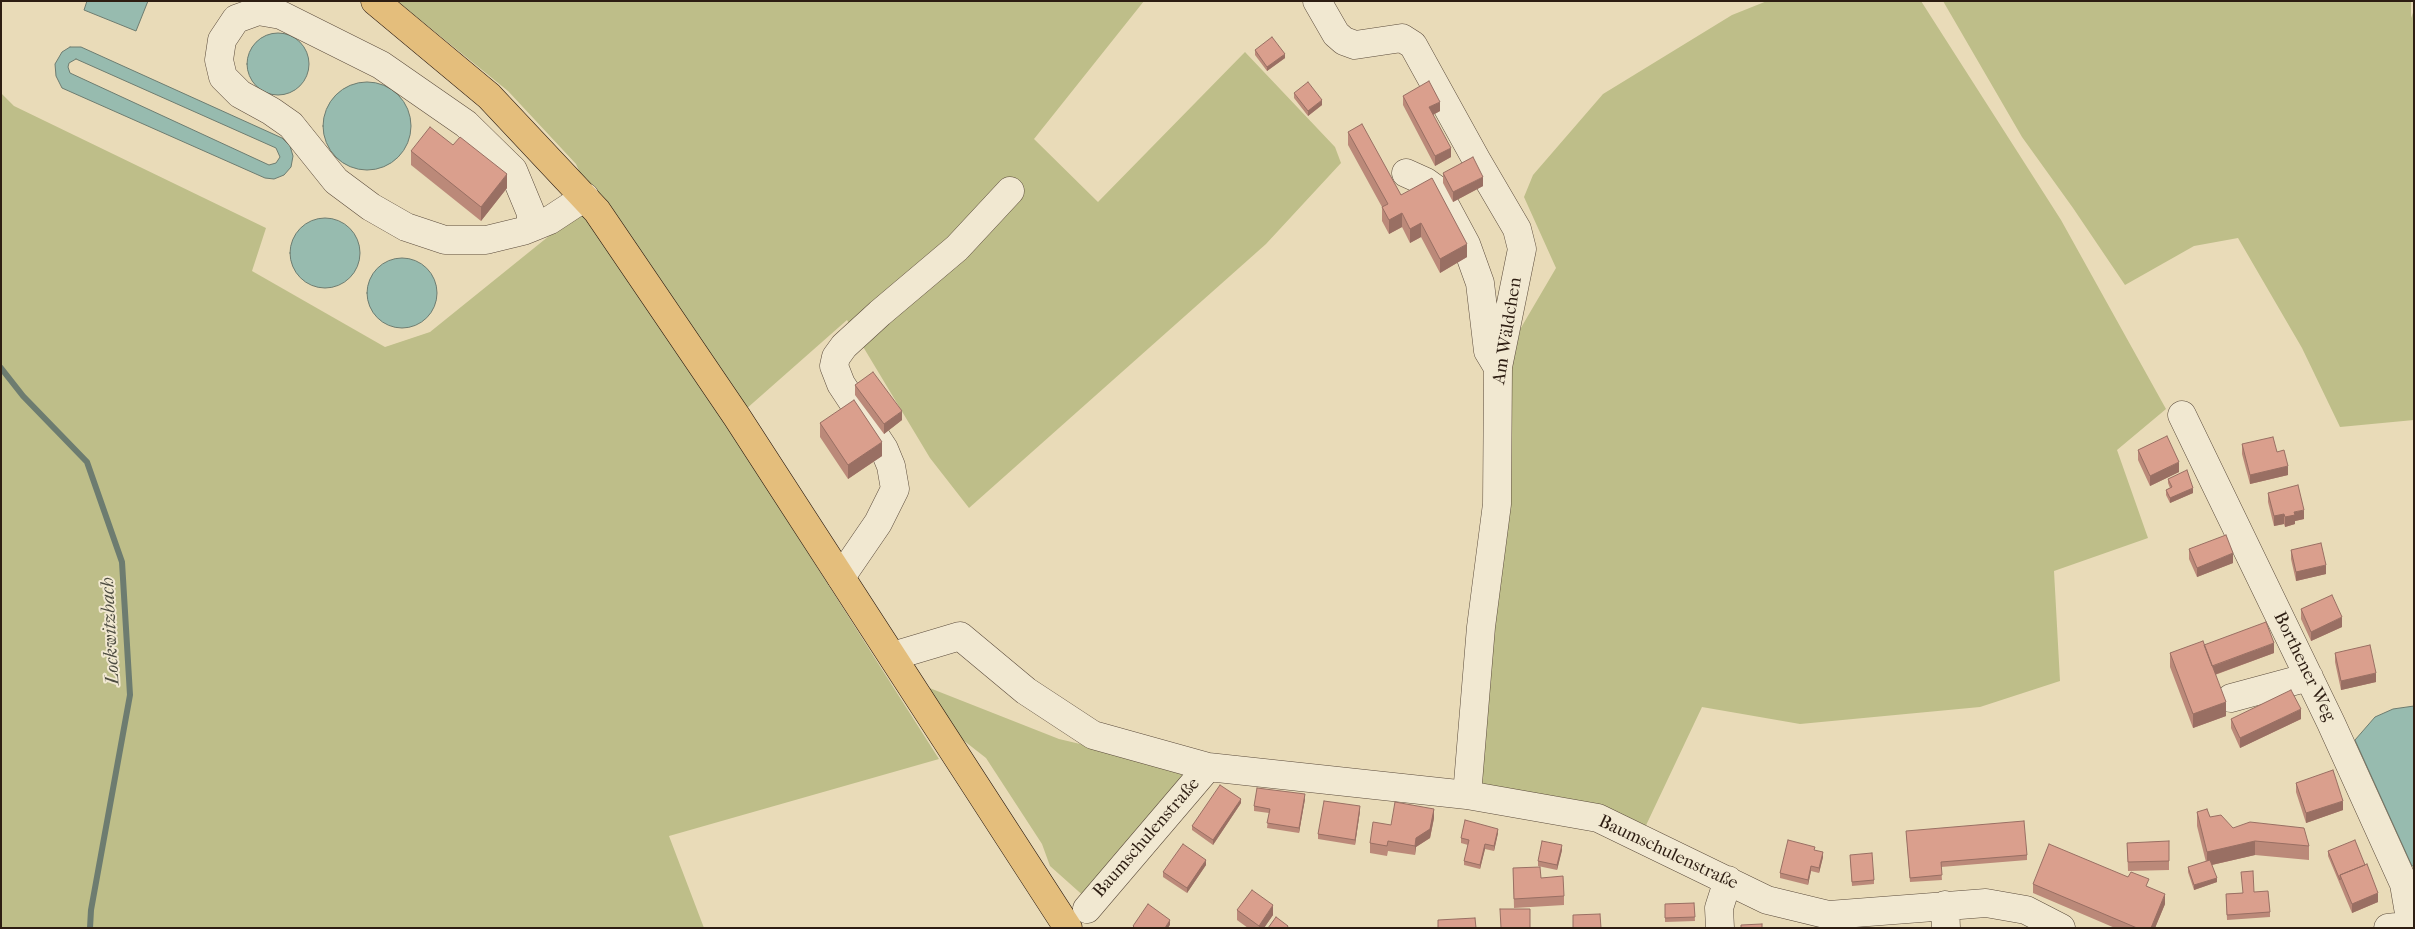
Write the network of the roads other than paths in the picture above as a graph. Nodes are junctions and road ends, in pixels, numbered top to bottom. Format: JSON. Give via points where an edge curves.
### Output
{"nodes":[{"id":1,"x":375,"y":1,"type":"edge"},
{"id":2,"x":1317,"y":1,"type":"edge"},
{"id":3,"x":1406,"y":174,"type":"dead end"},
{"id":4,"x":1010,"y":191,"type":"dead end"},
{"id":5,"x":585,"y":197,"type":"junction"},
{"id":6,"x":533,"y":227,"type":"junction"},
{"id":7,"x":1498,"y":367,"type":"junction"},
{"id":8,"x":2182,"y":415,"type":"dead end"},
{"id":9,"x":841,"y":577,"type":"junction"},
{"id":10,"x":894,"y":658,"type":"junction"},
{"id":11,"x":2309,"y":677,"type":"junction"},
{"id":12,"x":2231,"y":698,"type":"dead end"},
{"id":13,"x":1208,"y":767,"type":"junction"},
{"id":14,"x":1467,"y":795,"type":"junction"},
{"id":15,"x":1728,"y":880,"type":"junction"},
{"id":16,"x":1946,"y":916,"type":"edge"},
{"id":17,"x":1078,"y":918,"type":"edge"},
{"id":18,"x":2404,"y":926,"type":"edge"},
{"id":19,"x":1720,"y":928,"type":"edge"},
{"id":20,"x":2061,"y":928,"type":"edge"}],
"edges":[{"from":1,"to":5,"type":"main road","via":[[489,96]]},
{"from":2,"to":7,"type":"street","name":"Am Wäldchen","via":[[1336,34],[1344,41],[1355,45],[1402,38],[1413,45],[1517,229],[1522,249]]},
{"from":3,"to":7,"type":"street","via":[[1437,190],[1466,244],[1480,283],[1488,351]]},
{"from":4,"to":9,"type":"street","via":[[957,248],[844,346],[836,357],[834,366],[841,384],[884,448],[895,489],[878,523]]},
{"from":5,"to":6,"type":"street"},
{"from":5,"to":9,"type":"main road","via":[[737,417]]},
{"from":6,"to":6,"type":"street","via":[[486,240],[445,240],[406,227],[371,207],[336,181],[291,125],[240,94],[223,77],[219,60],[222,40],[236,19],[258,11],[281,14],[381,65],[466,124],[514,170]]},
{"from":7,"to":14,"type":"street","name":"Am Wäldchen","via":[[1497,504],[1481,627]]},
{"from":8,"to":11,"type":"street","name":"Borthener Weg"},
{"from":9,"to":10,"type":"main road"},
{"from":10,"to":13,"type":"street","name":"Baumschulenstraße","via":[[960,636],[1026,691],[1093,735]]},
{"from":10,"to":17,"type":"main road"},
{"from":11,"to":12,"type":"street"},
{"from":11,"to":18,"type":"street","name":"Borthener Weg","via":[[2404,884]]},
{"from":13,"to":14,"type":"street","name":"Baumschulenstraße"},
{"from":13,"to":17,"type":"street","name":"Baumschulenstraße"},
{"from":14,"to":15,"type":"street","name":"Baumschulenstraße","via":[[1598,818]]},
{"from":15,"to":16,"type":"street","name":"Baumschulenstraße","via":[[1768,900],[1829,915]]},
{"from":15,"to":19,"type":"street","via":[[1719,908]]},
{"from":16,"to":20,"type":"street","name":"Baumschulenstraße","via":[[1986,903],[2008,905],[2026,910]]}]}
